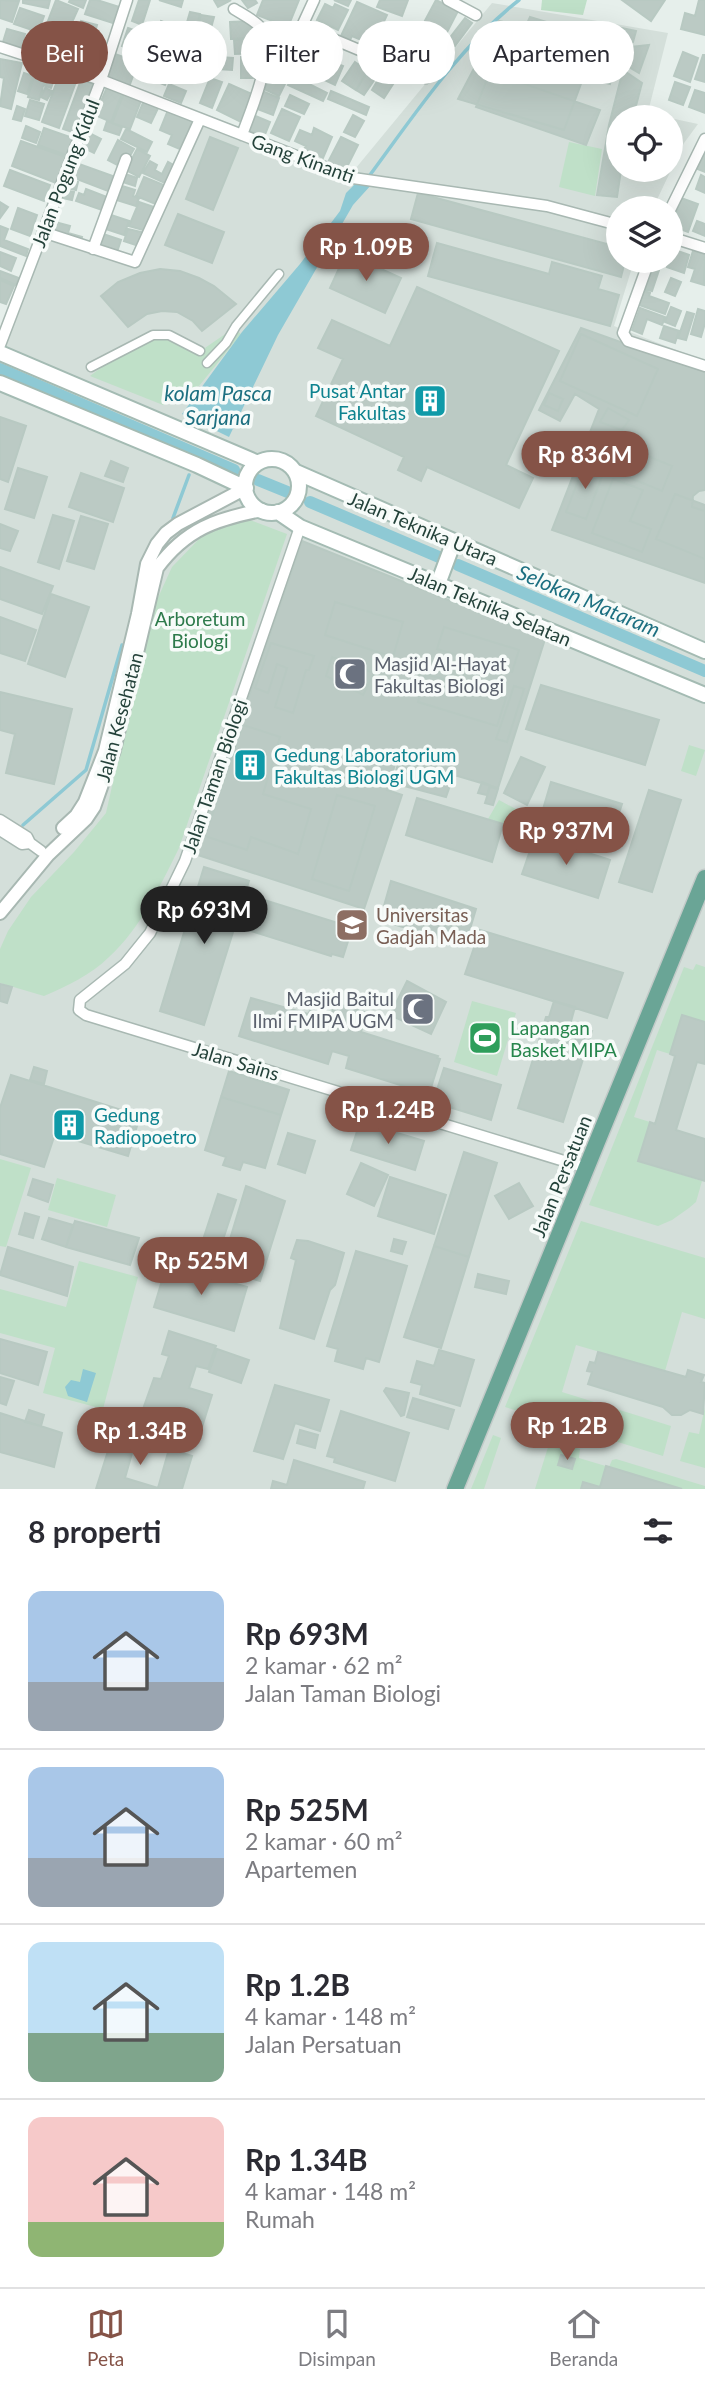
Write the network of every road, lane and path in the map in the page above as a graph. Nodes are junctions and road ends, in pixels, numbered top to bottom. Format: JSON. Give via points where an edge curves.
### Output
{"nodes":[{"id":1,"x":127,"y":0,"type":"edge"},
{"id":2,"x":314,"y":0,"type":"edge"},
{"id":3,"x":448,"y":0,"type":"edge"},
{"id":4,"x":234,"y":9,"type":"dead end"},
{"id":5,"x":476,"y":15,"type":"dead end"},
{"id":6,"x":0,"y":47,"type":"edge"},
{"id":7,"x":357,"y":49,"type":"edge"},
{"id":8,"x":21,"y":54,"type":"edge"},
{"id":9,"x":108,"y":58,"type":"edge"},
{"id":10,"x":108,"y":83,"type":"edge"},
{"id":11,"x":99,"y":84,"type":"edge"},
{"id":12,"x":200,"y":119,"type":"junction"},
{"id":13,"x":242,"y":135,"type":"junction"},
{"id":14,"x":705,"y":139,"type":"edge"},
{"id":15,"x":126,"y":159,"type":"dead end"},
{"id":16,"x":677,"y":196,"type":"edge"},
{"id":17,"x":606,"y":222,"type":"edge"},
{"id":18,"x":43,"y":232,"type":"junction"},
{"id":19,"x":683,"y":241,"type":"edge"},
{"id":20,"x":705,"y":248,"type":"edge"},
{"id":21,"x":93,"y":249,"type":"junction"},
{"id":22,"x":645,"y":273,"type":"edge"},
{"id":23,"x":279,"y":274,"type":"dead end"},
{"id":24,"x":0,"y":345,"type":"edge"},
{"id":25,"x":200,"y":351,"type":"dead end"},
{"id":26,"x":0,"y":353,"type":"edge"},
{"id":27,"x":206,"y":363,"type":"dead end"},
{"id":28,"x":705,"y":366,"type":"edge"},
{"id":29,"x":90,"y":367,"type":"dead end"},
{"id":30,"x":0,"y":383,"type":"edge"},
{"id":31,"x":296,"y":472,"type":"junction"},
{"id":32,"x":251,"y":475,"type":"junction"},
{"id":33,"x":262,"y":510,"type":"junction"},
{"id":34,"x":278,"y":512,"type":"junction"},
{"id":35,"x":300,"y":527,"type":"junction"},
{"id":36,"x":452,"y":547,"type":"junction"},
{"id":37,"x":152,"y":566,"type":"junction"},
{"id":38,"x":438,"y":584,"type":"junction"},
{"id":39,"x":705,"y":651,"type":"edge"},
{"id":40,"x":705,"y":695,"type":"edge"},
{"id":41,"x":3,"y":827,"type":"edge"},
{"id":42,"x":45,"y":853,"type":"junction"},
{"id":43,"x":705,"y":878,"type":"edge"},
{"id":44,"x":0,"y":900,"type":"edge"},
{"id":45,"x":0,"y":913,"type":"edge"},
{"id":46,"x":86,"y":1016,"type":"joint"},
{"id":47,"x":587,"y":1168,"type":"junction"},
{"id":48,"x":455,"y":1489,"type":"edge"}],
"edges":[{"from":1,"to":9,"type":"street","name":"Jalan Pogung Kidul"},
{"from":2,"to":7,"type":"street","via":[[302,26]]},
{"from":3,"to":5,"type":"street"},
{"from":4,"to":13,"type":"street","via":[[260,26],[264,38],[264,71]]},
{"from":6,"to":8,"type":"street","name":"Gang Kinanti"},
{"from":10,"to":12,"type":"street","name":"Gang Kinanti"},
{"from":11,"to":18,"type":"street","name":"Jalan Pogung Kidul"},
{"from":12,"to":13,"type":"street","name":"Gang Kinanti"},
{"from":12,"to":21,"type":"street","via":[[135,262]]},
{"from":13,"to":17,"type":"street","name":"Gang Kinanti","via":[[353,178],[547,206]]},
{"from":14,"to":16,"type":"street"},
{"from":15,"to":21,"type":"street"},
{"from":18,"to":21,"type":"street"},
{"from":18,"to":24,"type":"street","name":"Jalan Pogung Kidul"},
{"from":19,"to":20,"type":"street"},
{"from":22,"to":28,"type":"street","via":[[623,333],[628,341]]},
{"from":23,"to":27,"type":"street"},
{"from":25,"to":29,"type":"street","via":[[169,335],[153,335]]},
{"from":26,"to":32,"type":"main road"},
{"from":30,"to":32,"type":"main road","via":[[197,465]]},
{"from":31,"to":32,"type":"main road","via":[[274,459]]},
{"from":31,"to":34,"type":"main road","via":[[299,488],[293,503]]},
{"from":31,"to":36,"type":"main road","name":"Jalan Teknika Utara"},
{"from":32,"to":33,"type":"main road","via":[[251,501]]},
{"from":32,"to":37,"type":"street","name":"Jalan Kesehatan","via":[[166,533],[157,544]]},
{"from":33,"to":34,"type":"main road"},
{"from":33,"to":37,"type":"street","via":[[190,534]]},
{"from":34,"to":35,"type":"main road","name":"Jalan Teknika Selatan"},
{"from":35,"to":38,"type":"main road","name":"Jalan Teknika Selatan"},
{"from":35,"to":46,"type":"street","name":"Jalan Taman Biologi","via":[[185,861],[150,933],[125,964],[79,1002],[78,1008]]},
{"from":36,"to":38,"type":"main road"},
{"from":36,"to":39,"type":"main road","name":"Jalan Teknika Utara"},
{"from":37,"to":42,"type":"street","name":"Jalan Kesehatan","via":[[105,751],[81,810]]},
{"from":38,"to":40,"type":"main road","name":"Jalan Teknika Selatan"},
{"from":41,"to":42,"type":"street","via":[[22,844],[30,843]]},
{"from":42,"to":44,"type":"street","name":"Jalan Kesehatan"},
{"from":42,"to":45,"type":"street","name":"Jalan Kesehatan"},
{"from":43,"to":47,"type":"main road","name":"Jalan Persatuan"},
{"from":46,"to":47,"type":"street","name":"Jalan Sains"},
{"from":47,"to":48,"type":"main road","name":"Jalan Persatuan"}]}
